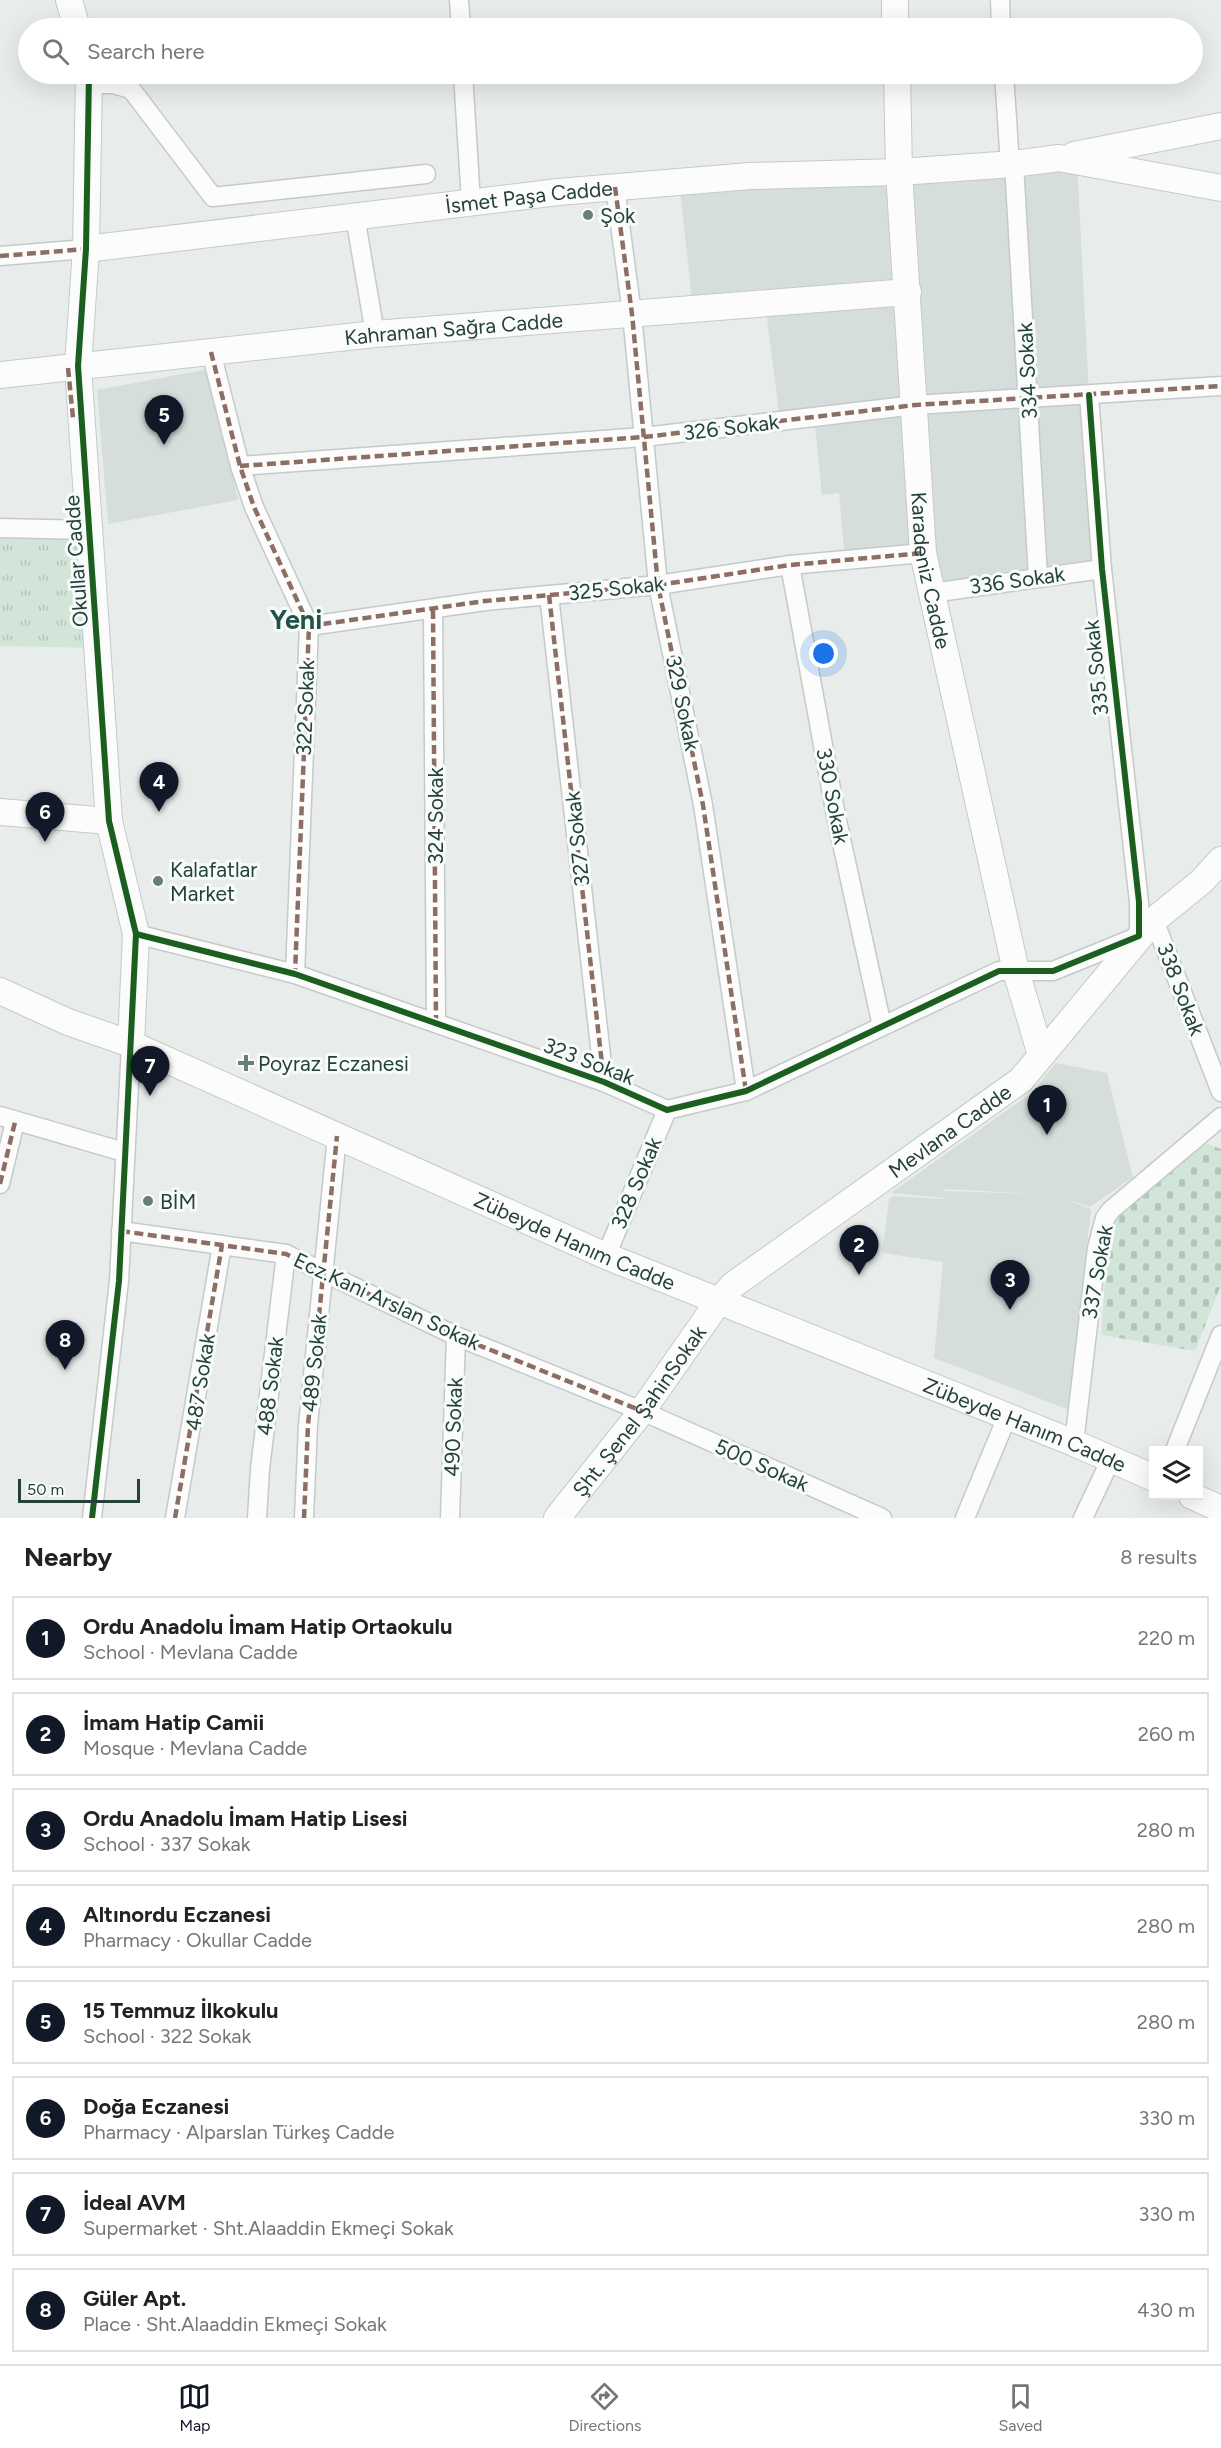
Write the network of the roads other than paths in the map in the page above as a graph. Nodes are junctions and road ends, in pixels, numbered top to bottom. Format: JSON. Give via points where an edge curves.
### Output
{"nodes":[{"id":1,"x":69,"y":0,"type":"edge"},
{"id":2,"x":459,"y":0,"type":"edge"},
{"id":3,"x":895,"y":0,"type":"edge"},
{"id":4,"x":1000,"y":0,"type":"edge"},
{"id":5,"x":74,"y":18,"type":"edge"},
{"id":6,"x":460,"y":18,"type":"edge"},
{"id":7,"x":896,"y":18,"type":"edge"},
{"id":8,"x":1001,"y":18,"type":"edge"},
{"id":9,"x":90,"y":84,"type":"edge"},
{"id":10,"x":113,"y":84,"type":"edge"},
{"id":11,"x":464,"y":84,"type":"edge"},
{"id":12,"x":897,"y":84,"type":"edge"},
{"id":13,"x":1005,"y":84,"type":"edge"},
{"id":14,"x":1221,"y":126,"type":"edge"},
{"id":15,"x":1059,"y":158,"type":"junction"},
{"id":16,"x":1012,"y":164,"type":"junction"},
{"id":17,"x":899,"y":172,"type":"junction"},
{"id":18,"x":426,"y":174,"type":"dead end"},
{"id":19,"x":615,"y":187,"type":"junction"},
{"id":20,"x":1221,"y":188,"type":"edge"},
{"id":21,"x":471,"y":202,"type":"junction"},
{"id":22,"x":355,"y":216,"type":"junction"},
{"id":23,"x":86,"y":249,"type":"junction"},
{"id":24,"x":0,"y":256,"type":"edge"},
{"id":25,"x":908,"y":292,"type":"junction"},
{"id":26,"x":632,"y":314,"type":"junction"},
{"id":27,"x":375,"y":334,"type":"junction"},
{"id":28,"x":211,"y":352,"type":"junction"},
{"id":29,"x":73,"y":367,"type":"junction"},
{"id":30,"x":0,"y":375,"type":"edge"},
{"id":31,"x":1221,"y":386,"type":"edge"},
{"id":32,"x":1089,"y":395,"type":"junction"},
{"id":33,"x":1029,"y":399,"type":"junction"},
{"id":34,"x":915,"y":405,"type":"junction"},
{"id":35,"x":644,"y":437,"type":"junction"},
{"id":36,"x":240,"y":466,"type":"junction"},
{"id":37,"x":0,"y":528,"type":"edge"},
{"id":38,"x":87,"y":530,"type":"junction"},
{"id":39,"x":923,"y":553,"type":"junction"},
{"id":40,"x":790,"y":565,"type":"junction"},
{"id":41,"x":1102,"y":569,"type":"junction"},
{"id":42,"x":1038,"y":577,"type":"junction"},
{"id":43,"x":658,"y":585,"type":"junction"},
{"id":44,"x":932,"y":593,"type":"junction"},
{"id":45,"x":549,"y":595,"type":"junction"},
{"id":46,"x":433,"y":610,"type":"junction"},
{"id":47,"x":309,"y":626,"type":"junction"},
{"id":48,"x":0,"y":812,"type":"edge"},
{"id":49,"x":106,"y":821,"type":"junction"},
{"id":50,"x":1221,"y":861,"type":"edge"},
{"id":51,"x":1211,"y":877,"type":"edge"},
{"id":52,"x":1146,"y":928,"type":"junction"},
{"id":53,"x":136,"y":934,"type":"junction"},
{"id":54,"x":1016,"y":971,"type":"junction"},
{"id":55,"x":295,"y":974,"type":"junction"},
{"id":56,"x":0,"y":991,"type":"edge"},
{"id":57,"x":436,"y":1022,"type":"junction"},
{"id":58,"x":882,"y":1026,"type":"junction"},
{"id":59,"x":131,"y":1044,"type":"junction"},
{"id":60,"x":1041,"y":1055,"type":"junction"},
{"id":61,"x":604,"y":1082,"type":"junction"},
{"id":62,"x":746,"y":1091,"type":"junction"},
{"id":63,"x":1221,"y":1092,"type":"edge"},
{"id":64,"x":667,"y":1110,"type":"junction"},
{"id":65,"x":1221,"y":1117,"type":"edge"},
{"id":66,"x":8,"y":1119,"type":"edge"},
{"id":67,"x":337,"y":1136,"type":"junction"},
{"id":68,"x":124,"y":1152,"type":"junction"},
{"id":69,"x":0,"y":1184,"type":"edge"},
{"id":70,"x":121,"y":1231,"type":"junction"},
{"id":71,"x":222,"y":1245,"type":"junction"},
{"id":72,"x":286,"y":1254,"type":"junction"},
{"id":73,"x":606,"y":1256,"type":"junction"},
{"id":74,"x":323,"y":1269,"type":"junction"},
{"id":75,"x":719,"y":1300,"type":"junction"},
{"id":76,"x":1221,"y":1335,"type":"edge"},
{"id":77,"x":456,"y":1336,"type":"junction"},
{"id":78,"x":642,"y":1411,"type":"junction"},
{"id":79,"x":1007,"y":1417,"type":"junction"},
{"id":80,"x":1074,"y":1443,"type":"junction"},
{"id":81,"x":1177,"y":1446,"type":"edge"},
{"id":82,"x":1111,"y":1459,"type":"junction"},
{"id":83,"x":1149,"y":1476,"type":"edge"},
{"id":84,"x":1201,"y":1500,"type":"edge"},
{"id":85,"x":1221,"y":1509,"type":"edge"},
{"id":86,"x":878,"y":1517,"type":"edge"},
{"id":87,"x":92,"y":1518,"type":"edge"},
{"id":88,"x":176,"y":1518,"type":"edge"},
{"id":89,"x":257,"y":1518,"type":"edge"},
{"id":90,"x":304,"y":1518,"type":"edge"},
{"id":91,"x":450,"y":1518,"type":"edge"},
{"id":92,"x":557,"y":1518,"type":"edge"},
{"id":93,"x":965,"y":1518,"type":"edge"},
{"id":94,"x":1083,"y":1518,"type":"edge"}],
"edges":[{"from":1,"to":5,"type":"street"},
{"from":2,"to":6,"type":"street"},
{"from":3,"to":7,"type":"street"},
{"from":4,"to":8,"type":"street"},
{"from":9,"to":23,"type":"street","name":"Okullar Cadde"},
{"from":10,"to":18,"type":"street","via":[[131,89],[213,197]]},
{"from":11,"to":21,"type":"street"},
{"from":12,"to":17,"type":"street","name":"Karadeniz Cadde"},
{"from":13,"to":16,"type":"street","name":"334 Sokak"},
{"from":14,"to":15,"type":"street","name":"İsmet Paşa Cadde"},
{"from":15,"to":16,"type":"street","name":"İsmet Paşa Cadde"},
{"from":15,"to":20,"type":"street","name":"İsmet Paşa Cadde"},
{"from":16,"to":17,"type":"street","name":"İsmet Paşa Cadde"},
{"from":16,"to":33,"type":"street","name":"334 Sokak"},
{"from":17,"to":19,"type":"street","name":"İsmet Paşa Cadde","via":[[750,176]]},
{"from":17,"to":25,"type":"street","name":"Karadeniz Cadde"},
{"from":19,"to":21,"type":"street","name":"İsmet Paşa Cadde"},
{"from":19,"to":26,"type":"street","name":"329 Sokak"},
{"from":21,"to":22,"type":"street","name":"İsmet Paşa Cadde"},
{"from":22,"to":23,"type":"street","name":"İsmet Paşa Cadde"},
{"from":22,"to":27,"type":"street"},
{"from":23,"to":24,"type":"street","name":"İsmet Paşa Cadde"},
{"from":23,"to":29,"type":"street","name":"Okullar Cadde"},
{"from":25,"to":26,"type":"street","name":"Kahraman Sağra Cadde"},
{"from":25,"to":34,"type":"street","name":"Karadeniz Cadde"},
{"from":26,"to":27,"type":"street","name":"Kahraman Sağra Cadde"},
{"from":26,"to":35,"type":"street","name":"329 Sokak"},
{"from":27,"to":28,"type":"street","name":"Kahraman Sağra Cadde"},
{"from":28,"to":29,"type":"street","name":"Kahraman Sağra Cadde"},
{"from":28,"to":36,"type":"street","name":"322 Sokak"},
{"from":29,"to":30,"type":"street","name":"Kahraman Sağra Cadde"},
{"from":29,"to":38,"type":"street","name":"Okullar Cadde"},
{"from":31,"to":32,"type":"street","name":"326 Sokak"},
{"from":32,"to":33,"type":"street","name":"326 Sokak"},
{"from":32,"to":41,"type":"street","name":"335 Sokak"},
{"from":33,"to":34,"type":"street","name":"326 Sokak"},
{"from":33,"to":42,"type":"street","name":"334 Sokak"},
{"from":34,"to":35,"type":"street","name":"326 Sokak"},
{"from":34,"to":39,"type":"street","name":"Karadeniz Cadde"},
{"from":35,"to":36,"type":"street","name":"326 Sokak"},
{"from":35,"to":43,"type":"street","name":"329 Sokak"},
{"from":36,"to":47,"type":"street","name":"322 Sokak","via":[[272,549]]},
{"from":37,"to":38,"type":"street"},
{"from":38,"to":49,"type":"street","name":"Okullar Cadde"},
{"from":39,"to":40,"type":"street","name":"325 Sokak"},
{"from":39,"to":44,"type":"street","name":"Karadeniz Cadde"},
{"from":40,"to":43,"type":"street","name":"325 Sokak"},
{"from":40,"to":58,"type":"street","name":"330 Sokak","via":[[836,816]]},
{"from":41,"to":42,"type":"street","name":"336 Sokak"},
{"from":41,"to":52,"type":"street","name":"335 Sokak","via":[[1139,902]]},
{"from":42,"to":44,"type":"street","name":"336 Sokak"},
{"from":43,"to":45,"type":"street","name":"325 Sokak"},
{"from":43,"to":62,"type":"street","name":"329 Sokak","via":[[703,805]]},
{"from":44,"to":54,"type":"street","name":"Karadeniz Cadde"},
{"from":45,"to":46,"type":"street","name":"325 Sokak"},
{"from":45,"to":61,"type":"street","name":"327 Sokak"},
{"from":46,"to":47,"type":"street","name":"325 Sokak"},
{"from":46,"to":57,"type":"street","name":"324 Sokak"},
{"from":47,"to":55,"type":"street","name":"322 Sokak"},
{"from":48,"to":49,"type":"street"},
{"from":49,"to":53,"type":"street","name":"Okullar Cadde"},
{"from":50,"to":51,"type":"street","name":"Mevlana Cadde"},
{"from":51,"to":52,"type":"street","name":"Mevlana Cadde"},
{"from":52,"to":54,"type":"street","via":[[1053,971]]},
{"from":52,"to":60,"type":"street","name":"Mevlana Cadde"},
{"from":52,"to":63,"type":"street","name":"338 Sokak"},
{"from":53,"to":55,"type":"street","name":"323 Sokak"},
{"from":53,"to":59,"type":"street","name":"Okullar Cadde"},
{"from":54,"to":58,"type":"street","via":[[999,971]]},
{"from":54,"to":60,"type":"street","name":"Karadeniz Cadde"},
{"from":55,"to":57,"type":"street","name":"323 Sokak"},
{"from":56,"to":59,"type":"street","name":"Zübeyde Hanım Cadde","via":[[68,1022]]},
{"from":57,"to":61,"type":"street","name":"323 Sokak"},
{"from":58,"to":62,"type":"street"},
{"from":59,"to":67,"type":"street","name":"Zübeyde Hanım Cadde"},
{"from":59,"to":68,"type":"street"},
{"from":60,"to":75,"type":"street","name":"Mevlana Cadde","via":[[1021,1080],[733,1285]]},
{"from":61,"to":64,"type":"street","name":"323 Sokak"},
{"from":62,"to":64,"type":"street"},
{"from":64,"to":73,"type":"street","name":"328 Sokak"},
{"from":65,"to":80,"type":"street","name":"337 Sokak","via":[[1105,1218],[1097,1248]]},
{"from":66,"to":68,"type":"street"},
{"from":66,"to":69,"type":"street"},
{"from":67,"to":73,"type":"street","name":"Zübeyde Hanım Cadde"},
{"from":67,"to":74,"type":"street","name":"489 Sokak"},
{"from":68,"to":70,"type":"street"},
{"from":70,"to":71,"type":"street","name":"Ecz.Kani Arslan Sokak"},
{"from":70,"to":87,"type":"street","via":[[119,1281]]},
{"from":71,"to":72,"type":"street","name":"Ecz.Kani Arslan Sokak"},
{"from":71,"to":88,"type":"street","name":"487 Sokak"},
{"from":72,"to":74,"type":"street","name":"Ecz.Kani Arslan Sokak"},
{"from":72,"to":89,"type":"street","name":"488 Sokak"},
{"from":73,"to":75,"type":"street","name":"Zübeyde Hanım Cadde"},
{"from":74,"to":77,"type":"street","name":"Ecz.Kani Arslan Sokak"},
{"from":74,"to":90,"type":"street","name":"489 Sokak","via":[[308,1425]]},
{"from":75,"to":78,"type":"street","name":"Şht. Şenel ŞahinSokak"},
{"from":75,"to":79,"type":"street","name":"Zübeyde Hanım Cadde"},
{"from":76,"to":81,"type":"street"},
{"from":77,"to":78,"type":"street","name":"Ecz.Kani Arslan Sokak"},
{"from":77,"to":91,"type":"street","name":"490 Sokak"},
{"from":78,"to":86,"type":"street","name":"500 Sokak"},
{"from":78,"to":92,"type":"street","name":"Şht. Şenel ŞahinSokak"},
{"from":79,"to":80,"type":"street","name":"Zübeyde Hanım Cadde"},
{"from":79,"to":93,"type":"street"},
{"from":80,"to":82,"type":"street","name":"Zübeyde Hanım Cadde"},
{"from":82,"to":83,"type":"street","name":"Zübeyde Hanım Cadde"},
{"from":82,"to":94,"type":"street"},
{"from":84,"to":85,"type":"street"}]}
